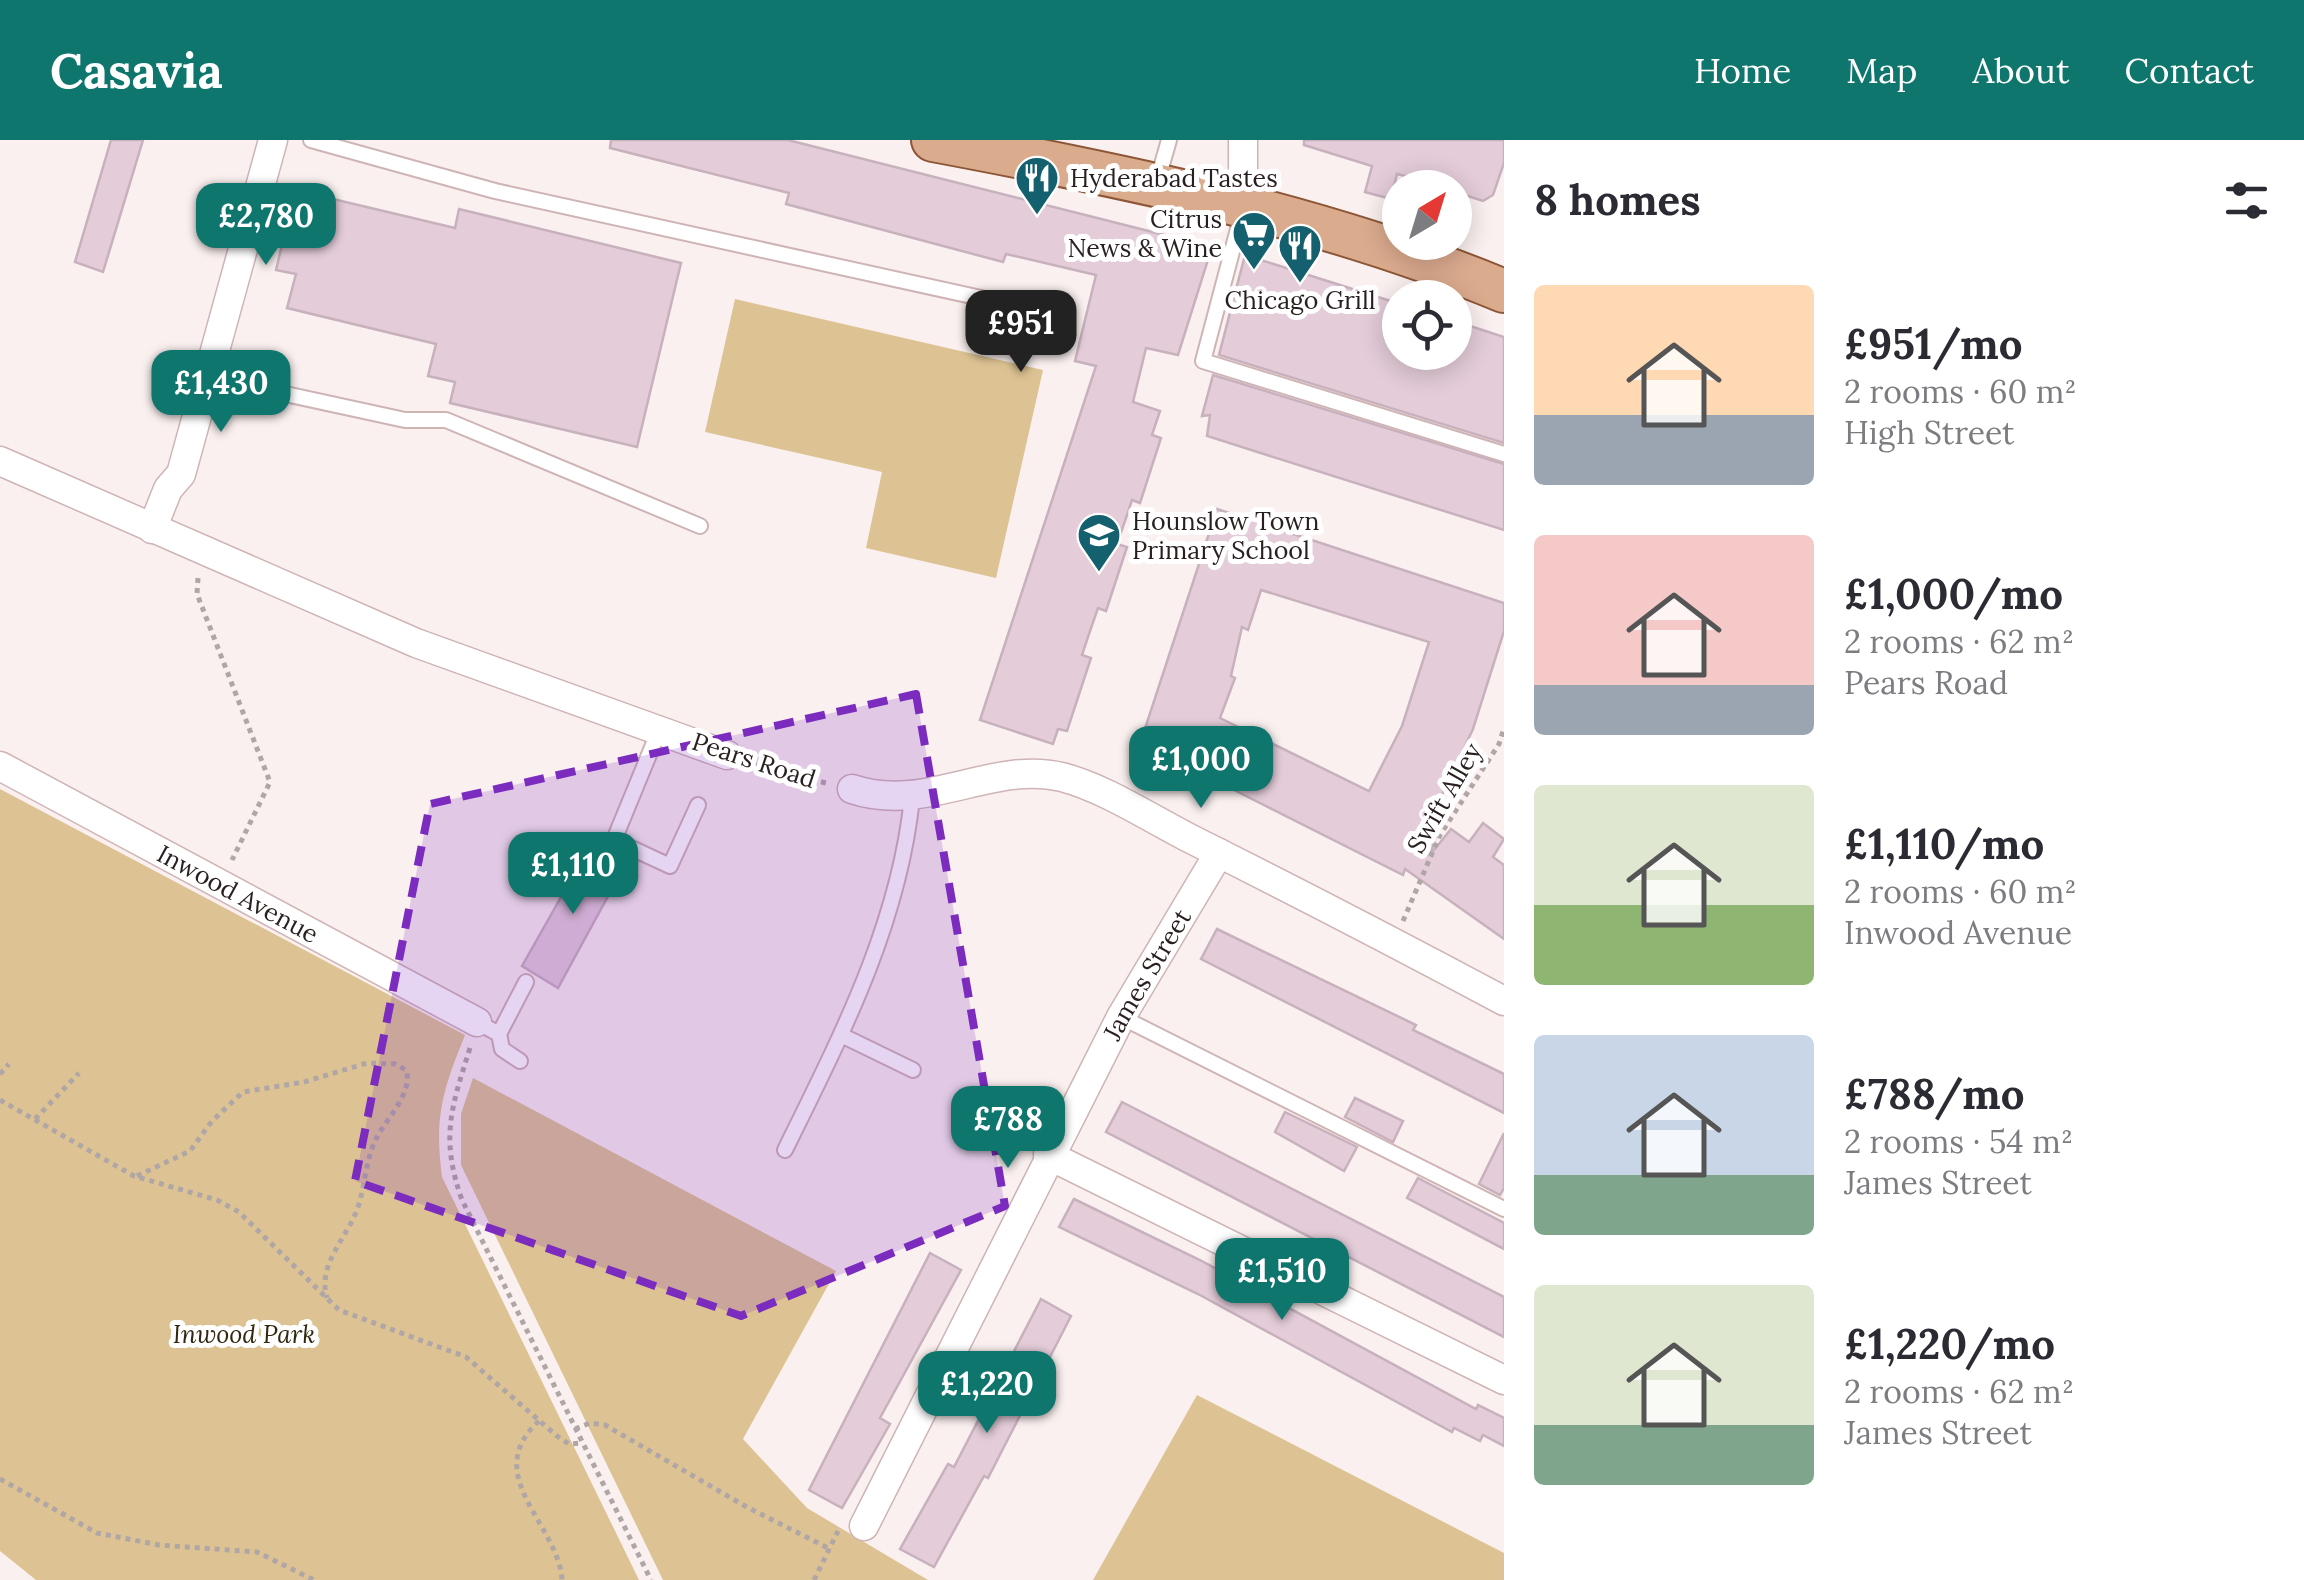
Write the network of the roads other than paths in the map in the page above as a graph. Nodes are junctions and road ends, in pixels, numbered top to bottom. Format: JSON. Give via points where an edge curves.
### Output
{"nodes":[{"id":1,"x":272,"y":140,"type":"edge"},
{"id":2,"x":311,"y":140,"type":"edge"},
{"id":3,"x":933,"y":140,"type":"edge"},
{"id":4,"x":1044,"y":140,"type":"edge"},
{"id":5,"x":1243,"y":140,"type":"edge"},
{"id":6,"x":1162,"y":165,"type":"edge"},
{"id":7,"x":1243,"y":196,"type":"junction"},
{"id":8,"x":1382,"y":226,"type":"edge"},
{"id":9,"x":1468,"y":260,"type":"edge"},
{"id":10,"x":1502,"y":280,"type":"edge"},
{"id":11,"x":1067,"y":317,"type":"dead end"},
{"id":12,"x":206,"y":376,"type":"junction"},
{"id":13,"x":1504,"y":454,"type":"edge"},
{"id":14,"x":0,"y":461,"type":"edge"},
{"id":15,"x":700,"y":526,"type":"dead end"},
{"id":16,"x":152,"y":529,"type":"junction"},
{"id":17,"x":660,"y":728,"type":"junction"},
{"id":18,"x":727,"y":755,"type":"road end"},
{"id":19,"x":0,"y":766,"type":"edge"},
{"id":20,"x":852,"y":789,"type":"road end"},
{"id":21,"x":912,"y":798,"type":"junction"},
{"id":22,"x":698,"y":805,"type":"dead end"},
{"id":23,"x":1220,"y":853,"type":"junction"},
{"id":24,"x":526,"y":982,"type":"dead end"},
{"id":25,"x":1504,"y":1001,"type":"edge"},
{"id":26,"x":1121,"y":1018,"type":"junction"},
{"id":27,"x":488,"y":1028,"type":"junction"},
{"id":28,"x":841,"y":1034,"type":"junction"},
{"id":29,"x":520,"y":1061,"type":"dead end"},
{"id":30,"x":913,"y":1070,"type":"dead end"},
{"id":31,"x":785,"y":1150,"type":"dead end"},
{"id":32,"x":1048,"y":1155,"type":"junction"},
{"id":33,"x":1504,"y":1209,"type":"edge"},
{"id":34,"x":1504,"y":1380,"type":"edge"},
{"id":35,"x":864,"y":1526,"type":"road end"}],
"edges":[{"from":1,"to":12,"type":"street"},
{"from":2,"to":11,"type":"lane","via":[[495,191]]},
{"from":3,"to":6,"type":"main road"},
{"from":4,"to":6,"type":"main road"},
{"from":5,"to":7,"type":"street"},
{"from":6,"to":7,"type":"main road"},
{"from":7,"to":8,"type":"main road"},
{"from":7,"to":10,"type":"main road","via":[[1354,238]]},
{"from":7,"to":13,"type":"lane","via":[[1203,361]]},
{"from":9,"to":10,"type":"main road"},
{"from":12,"to":15,"type":"lane","via":[[406,420],[446,420]]},
{"from":12,"to":16,"type":"street","via":[[181,474]]},
{"from":14,"to":16,"type":"street","name":"Pears Road"},
{"from":16,"to":17,"type":"street","name":"Pears Road","via":[[416,643]]},
{"from":17,"to":18,"type":"street","name":"Pears Road"},
{"from":17,"to":22,"type":"lane","via":[[614,840],[670,866]]},
{"from":19,"to":27,"type":"street","name":"Inwood Avenue"},
{"from":20,"to":21,"type":"street","via":[[876,798]]},
{"from":21,"to":23,"type":"street","via":[[1011,777],[1059,776]]},
{"from":21,"to":28,"type":"lane","via":[[899,886]]},
{"from":23,"to":25,"type":"street"},
{"from":23,"to":26,"type":"street","name":"James Street"},
{"from":24,"to":27,"type":"lane"},
{"from":26,"to":32,"type":"street","name":"James Street"},
{"from":26,"to":33,"type":"lane"},
{"from":27,"to":29,"type":"lane"},
{"from":28,"to":30,"type":"lane"},
{"from":28,"to":31,"type":"lane"},
{"from":32,"to":34,"type":"street"},
{"from":32,"to":35,"type":"street","name":"James Street"}]}
